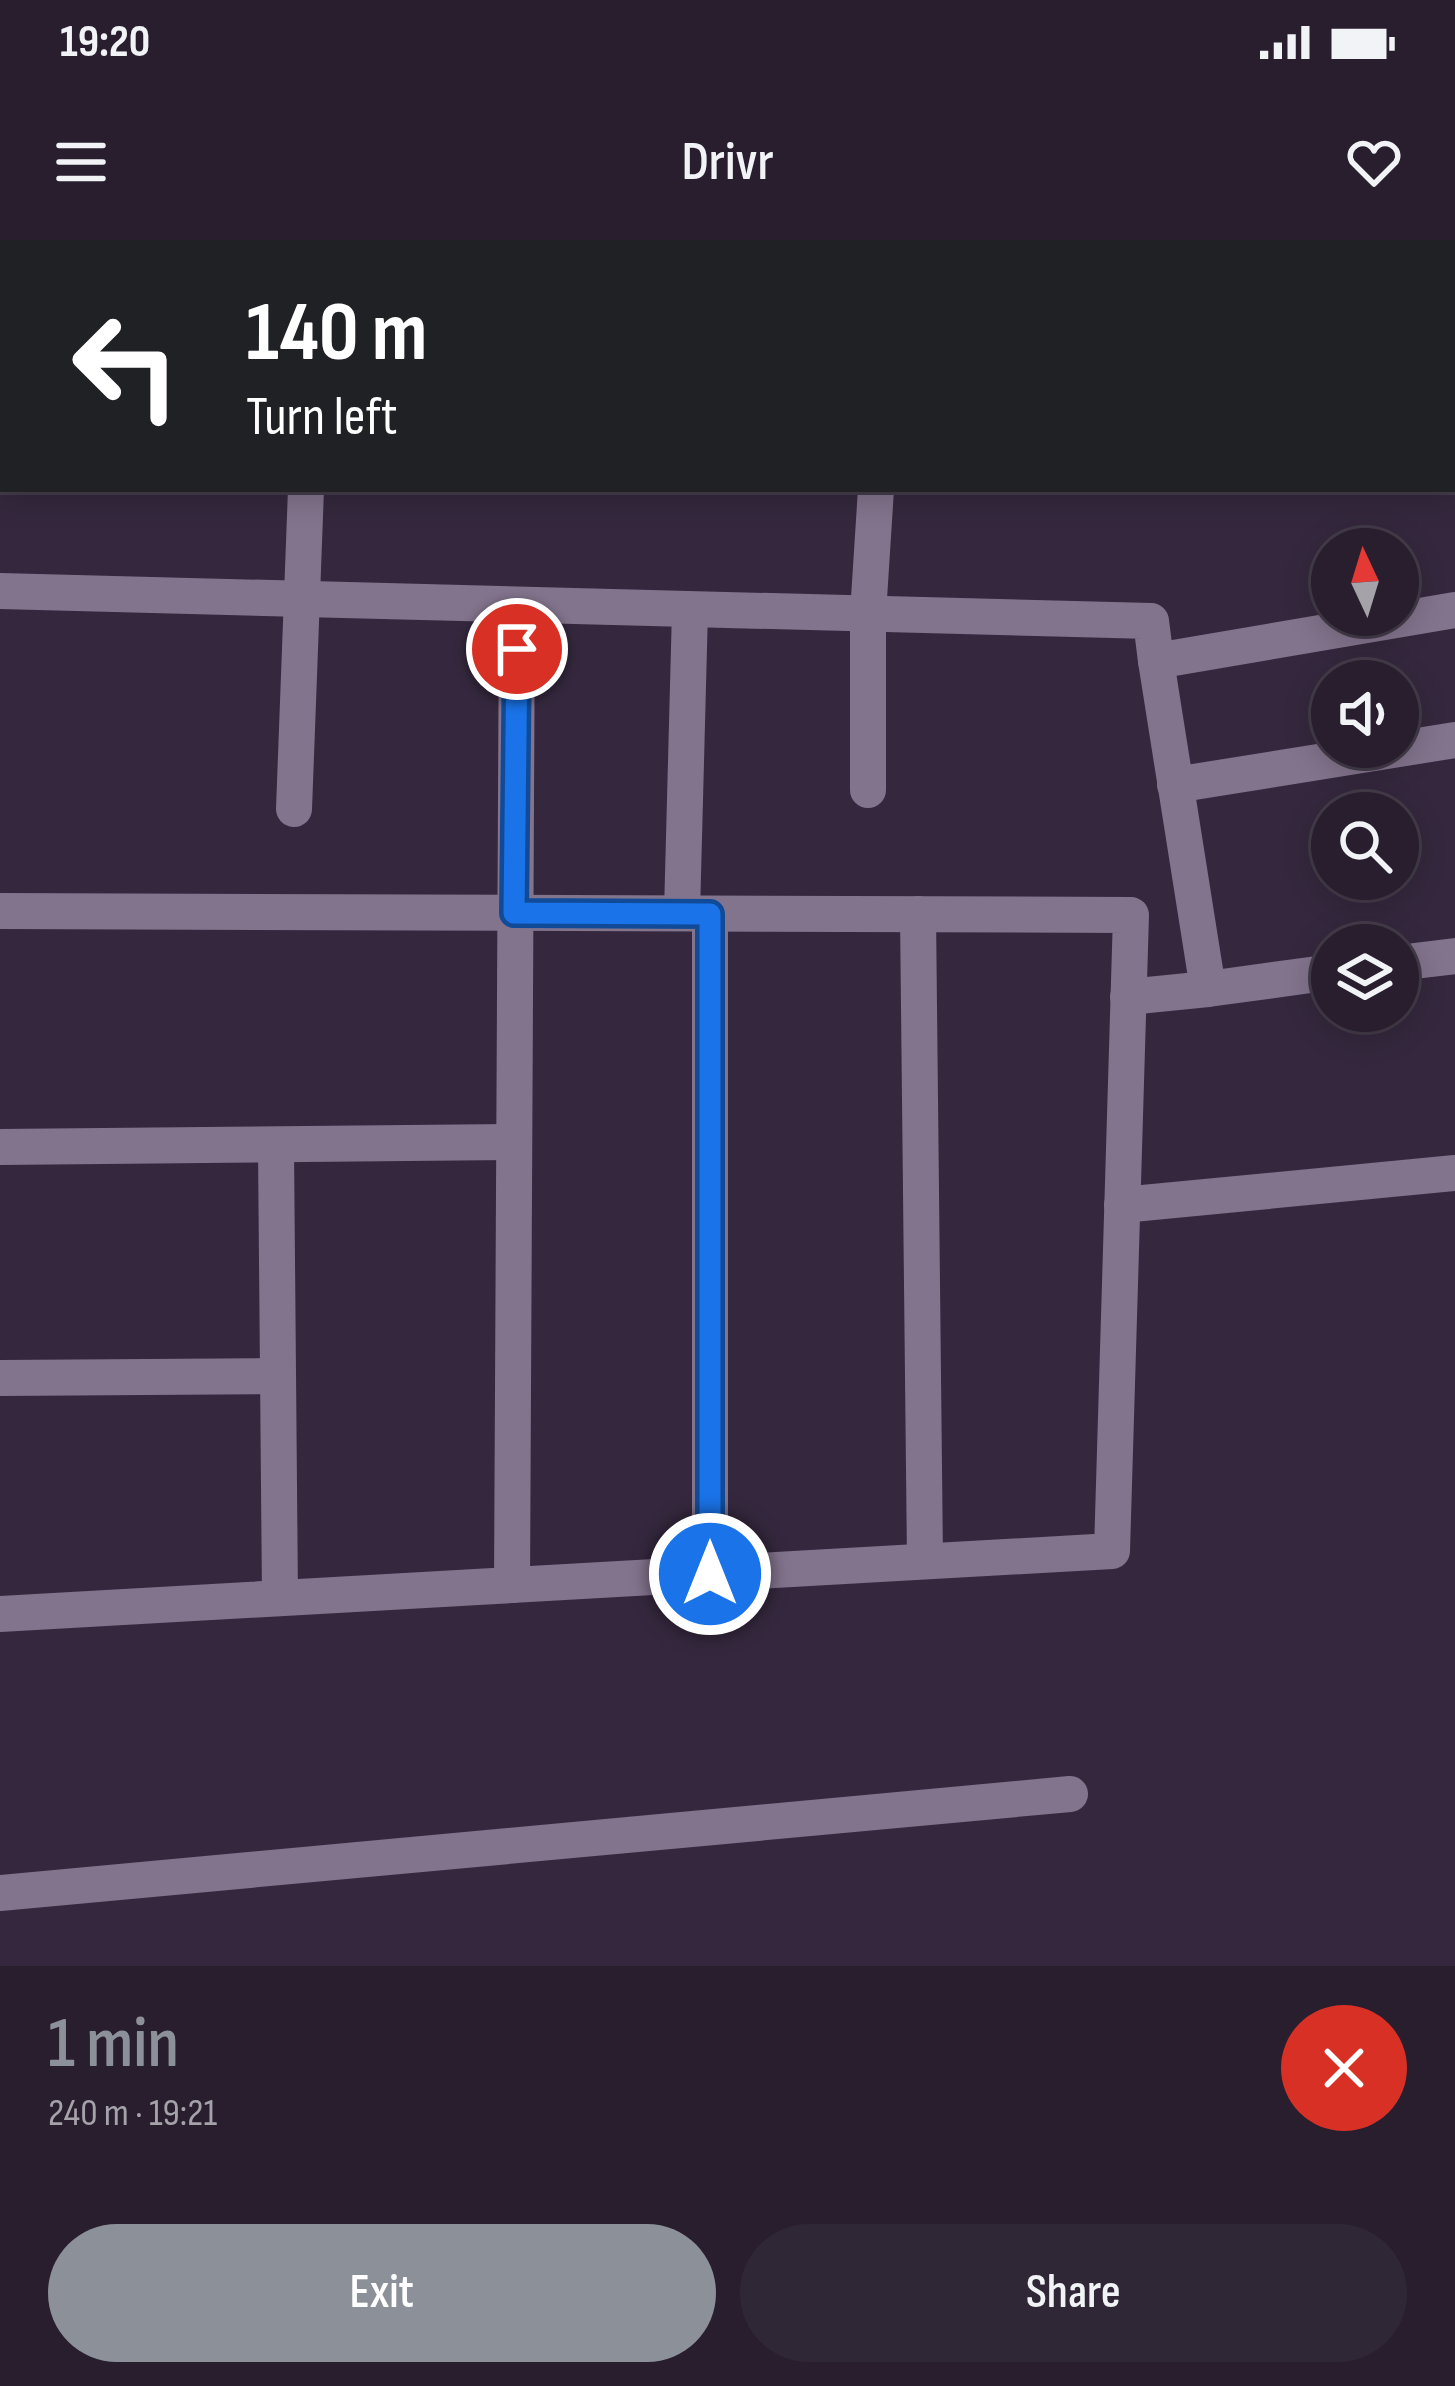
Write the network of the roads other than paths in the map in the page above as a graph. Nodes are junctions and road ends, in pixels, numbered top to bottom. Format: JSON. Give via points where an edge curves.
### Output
{"nodes":[{"id":1,"x":306,"y":492,"type":"edge"},
{"id":2,"x":876,"y":492,"type":"edge"},
{"id":3,"x":0,"y":591,"type":"edge"},
{"id":4,"x":302,"y":599,"type":"junction"},
{"id":5,"x":517,"y":605,"type":"junction"},
{"id":6,"x":690,"y":610,"type":"junction"},
{"id":7,"x":1455,"y":610,"type":"edge"},
{"id":8,"x":868,"y":614,"type":"junction"},
{"id":9,"x":1156,"y":662,"type":"junction"},
{"id":10,"x":1455,"y":740,"type":"edge"},
{"id":11,"x":1175,"y":785,"type":"junction"},
{"id":12,"x":868,"y":790,"type":"dead end"},
{"id":13,"x":294,"y":809,"type":"dead end"},
{"id":14,"x":0,"y":911,"type":"edge"},
{"id":15,"x":514,"y":913,"type":"junction"},
{"id":16,"x":696,"y":914,"type":"junction"},
{"id":17,"x":917,"y":914,"type":"junction"},
{"id":18,"x":1455,"y":956,"type":"edge"},
{"id":19,"x":1419,"y":961,"type":"edge"},
{"id":20,"x":1311,"y":975,"type":"edge"},
{"id":21,"x":1208,"y":989,"type":"junction"},
{"id":22,"x":1128,"y":998,"type":"junction"},
{"id":23,"x":513,"y":1142,"type":"junction"},
{"id":24,"x":0,"y":1147,"type":"edge"},
{"id":25,"x":277,"y":1148,"type":"junction"},
{"id":26,"x":1455,"y":1173,"type":"edge"},
{"id":27,"x":1122,"y":1204,"type":"junction"},
{"id":28,"x":278,"y":1376,"type":"junction"},
{"id":29,"x":0,"y":1378,"type":"edge"},
{"id":30,"x":926,"y":1562,"type":"junction"},
{"id":31,"x":710,"y":1574,"type":"junction"},
{"id":32,"x":512,"y":1585,"type":"junction"},
{"id":33,"x":280,"y":1598,"type":"junction"},
{"id":34,"x":0,"y":1614,"type":"edge"},
{"id":35,"x":1070,"y":1794,"type":"dead end"},
{"id":36,"x":0,"y":1894,"type":"edge"}],
"edges":[{"from":1,"to":4,"type":"street"},
{"from":2,"to":8,"type":"street"},
{"from":3,"to":4,"type":"street"},
{"from":4,"to":5,"type":"street"},
{"from":4,"to":13,"type":"street"},
{"from":5,"to":6,"type":"street"},
{"from":5,"to":15,"type":"street"},
{"from":6,"to":8,"type":"street"},
{"from":6,"to":16,"type":"street"},
{"from":7,"to":9,"type":"street"},
{"from":8,"to":9,"type":"street","via":[[1151,621]]},
{"from":8,"to":12,"type":"street"},
{"from":9,"to":11,"type":"street"},
{"from":10,"to":11,"type":"street"},
{"from":11,"to":21,"type":"street"},
{"from":14,"to":15,"type":"street"},
{"from":15,"to":16,"type":"street"},
{"from":15,"to":23,"type":"street"},
{"from":16,"to":17,"type":"street"},
{"from":16,"to":31,"type":"street"},
{"from":17,"to":22,"type":"street","via":[[1131,915]]},
{"from":17,"to":30,"type":"street"},
{"from":18,"to":19,"type":"street"},
{"from":20,"to":21,"type":"street"},
{"from":21,"to":22,"type":"street"},
{"from":22,"to":27,"type":"street"},
{"from":23,"to":25,"type":"street"},
{"from":23,"to":32,"type":"street"},
{"from":24,"to":25,"type":"street"},
{"from":25,"to":28,"type":"street"},
{"from":26,"to":27,"type":"street"},
{"from":27,"to":30,"type":"street","via":[[1112,1551]]},
{"from":28,"to":29,"type":"street"},
{"from":28,"to":33,"type":"street"},
{"from":30,"to":31,"type":"street"},
{"from":31,"to":32,"type":"street"},
{"from":32,"to":33,"type":"street"},
{"from":33,"to":34,"type":"street"},
{"from":35,"to":36,"type":"street"}]}
